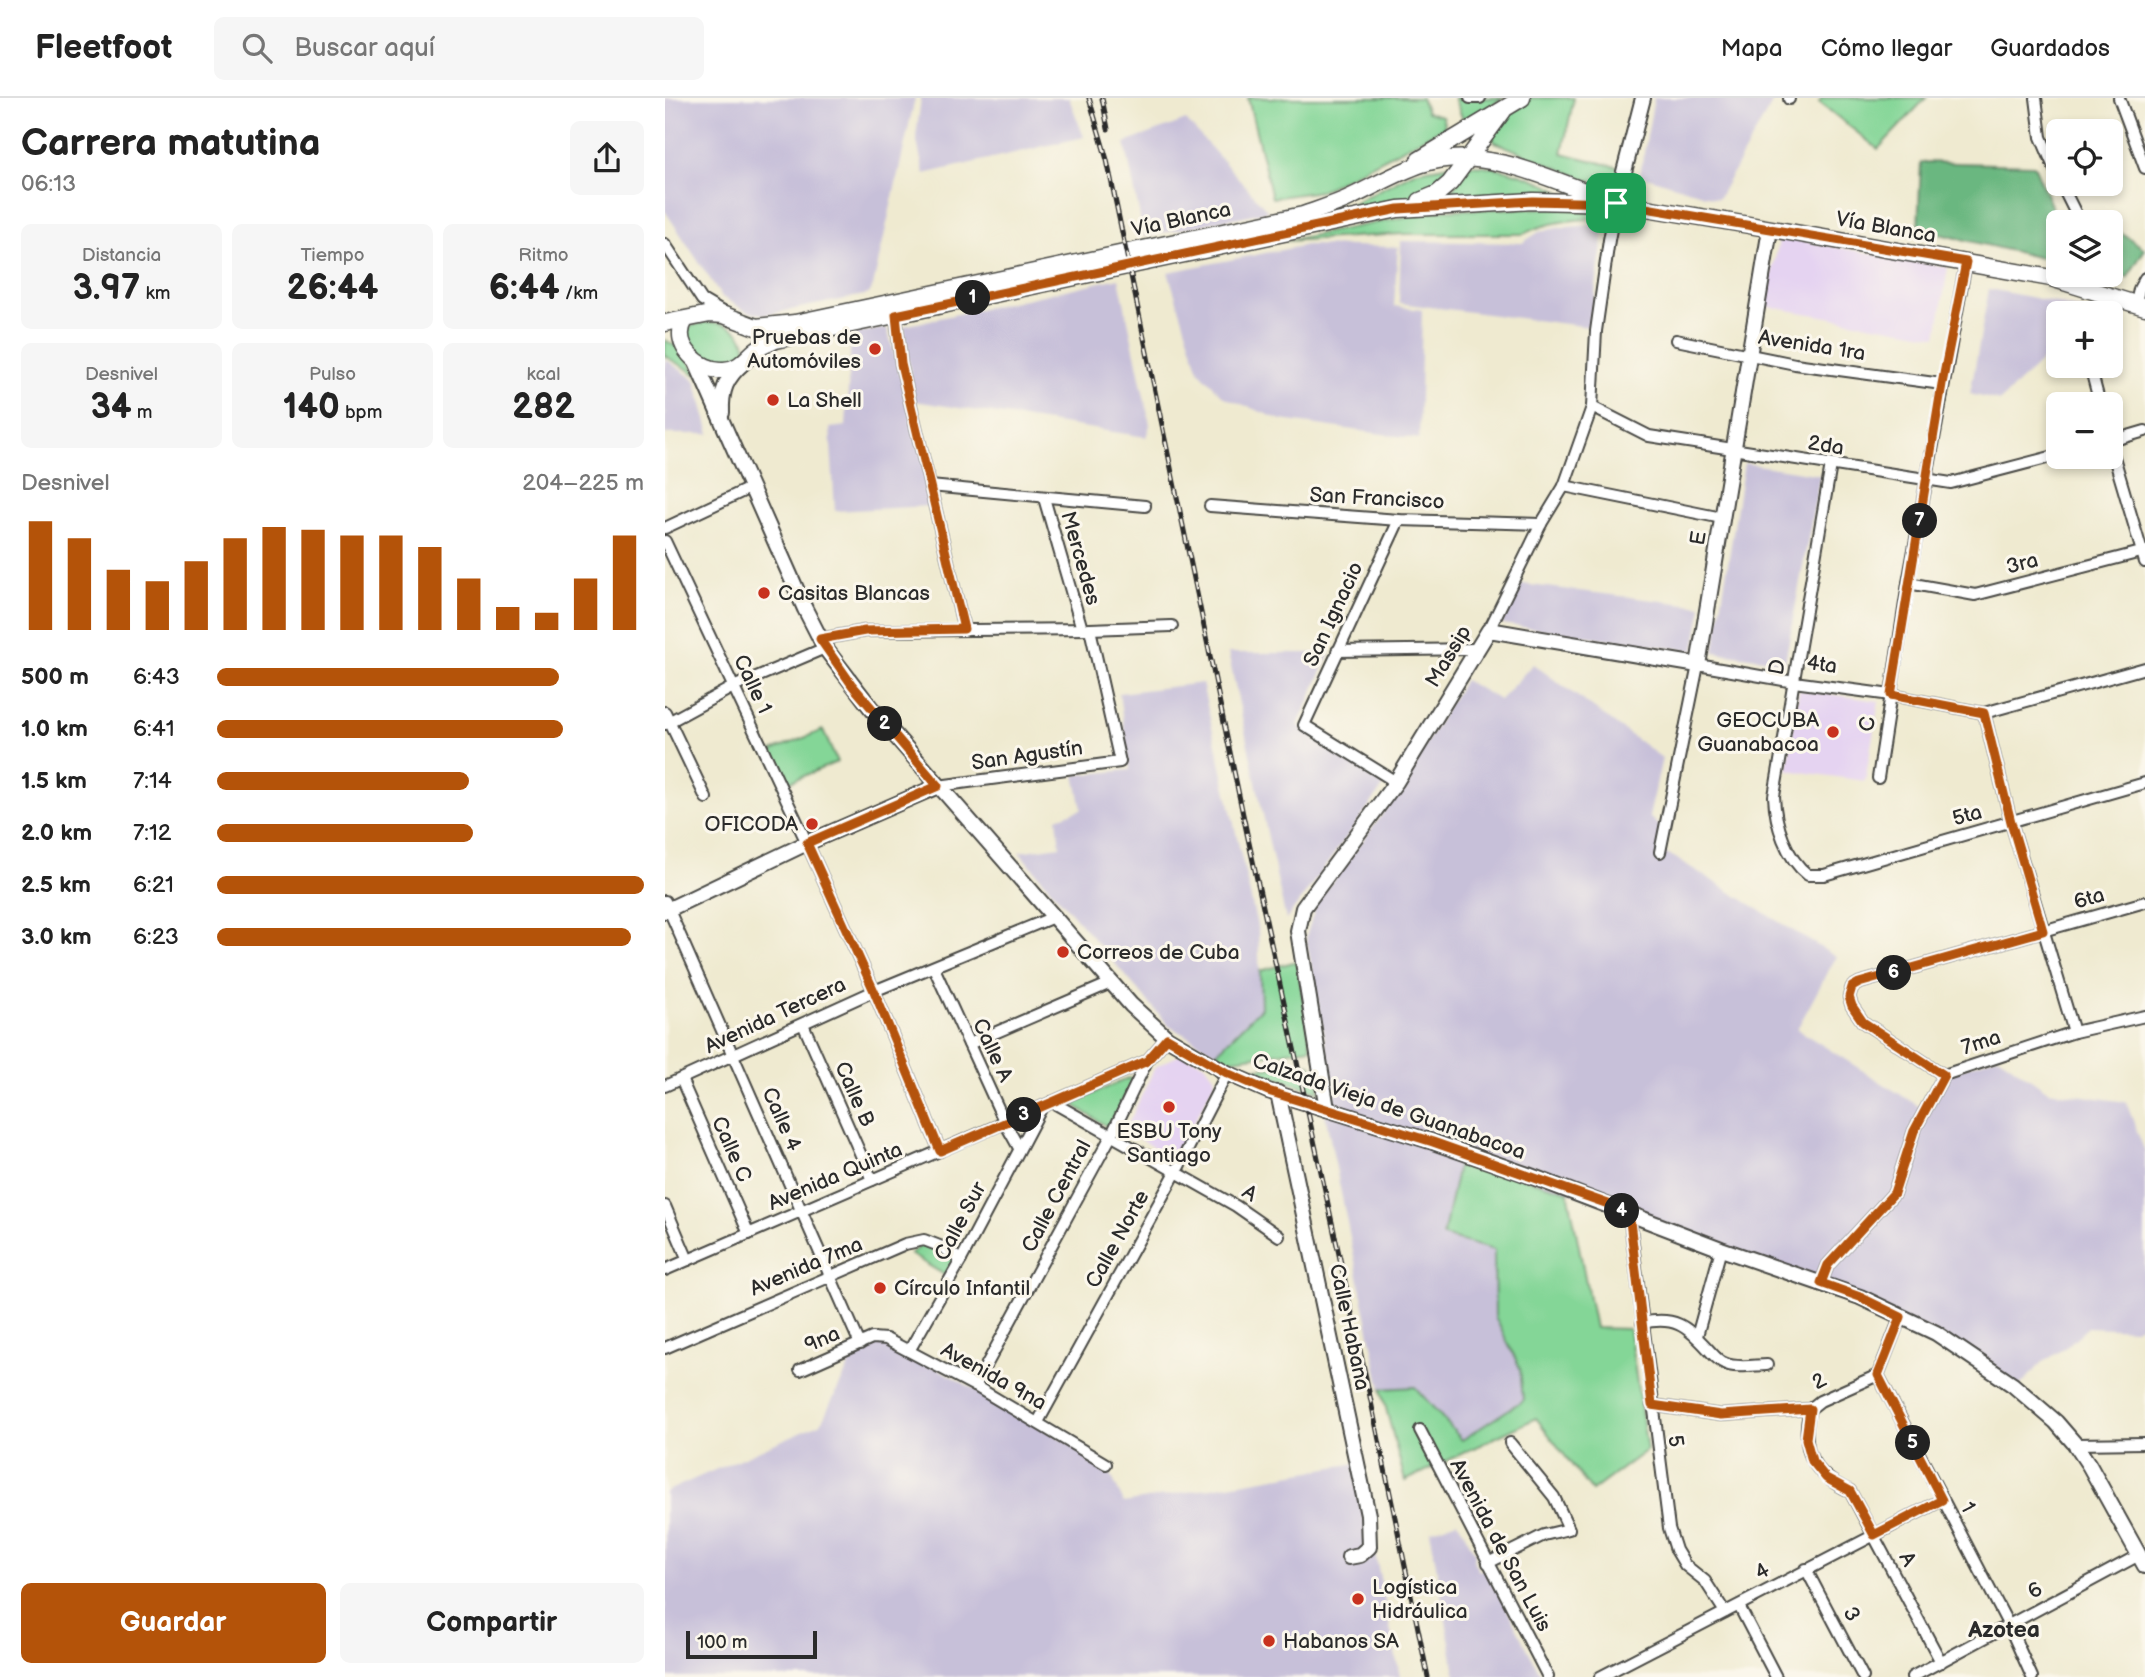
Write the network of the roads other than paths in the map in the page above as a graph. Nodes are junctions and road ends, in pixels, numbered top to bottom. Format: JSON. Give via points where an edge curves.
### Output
{"nodes":[{"id":1,"x":1522,"y":98,"type":"edge"},
{"id":2,"x":1643,"y":98,"type":"edge"},
{"id":3,"x":2036,"y":98,"type":"edge"},
{"id":4,"x":2119,"y":98,"type":"edge"},
{"id":5,"x":1503,"y":111,"type":"junction"},
{"id":6,"x":1487,"y":132,"type":"junction"},
{"id":7,"x":2046,"y":149,"type":"edge"},
{"id":8,"x":1467,"y":159,"type":"junction"},
{"id":9,"x":1496,"y":162,"type":"junction"},
{"id":10,"x":2145,"y":168,"type":"edge"},
{"id":11,"x":1404,"y":171,"type":"junction"},
{"id":12,"x":1616,"y":203,"type":"junction"},
{"id":13,"x":1398,"y":209,"type":"junction"},
{"id":14,"x":1770,"y":229,"type":"junction"},
{"id":15,"x":665,"y":244,"type":"edge"},
{"id":16,"x":1966,"y":262,"type":"junction"},
{"id":17,"x":2145,"y":278,"type":"edge"},
{"id":18,"x":2116,"y":298,"type":"junction"},
{"id":19,"x":702,"y":300,"type":"junction"},
{"id":20,"x":2114,"y":301,"type":"edge"},
{"id":21,"x":2140,"y":305,"type":"edge"},
{"id":22,"x":896,"y":315,"type":"junction"},
{"id":23,"x":689,"y":318,"type":"junction"},
{"id":24,"x":742,"y":322,"type":"junction"},
{"id":25,"x":665,"y":323,"type":"edge"},
{"id":26,"x":665,"y":335,"type":"edge"},
{"id":27,"x":1676,"y":340,"type":"dead end"},
{"id":28,"x":689,"y":352,"type":"junction"},
{"id":29,"x":1749,"y":355,"type":"junction"},
{"id":30,"x":748,"y":357,"type":"junction"},
{"id":31,"x":1942,"y":384,"type":"junction"},
{"id":32,"x":1592,"y":407,"type":"junction"},
{"id":33,"x":724,"y":428,"type":"junction"},
{"id":34,"x":2145,"y":431,"type":"edge"},
{"id":35,"x":2123,"y":437,"type":"edge"},
{"id":36,"x":1734,"y":449,"type":"junction"},
{"id":37,"x":2046,"y":458,"type":"edge"},
{"id":38,"x":1831,"y":465,"type":"junction"},
{"id":39,"x":2118,"y":469,"type":"edge"},
{"id":40,"x":1928,"y":480,"type":"junction"},
{"id":41,"x":930,"y":486,"type":"junction"},
{"id":42,"x":1564,"y":486,"type":"junction"},
{"id":43,"x":750,"y":488,"type":"junction"},
{"id":44,"x":1044,"y":498,"type":"junction"},
{"id":45,"x":1145,"y":506,"type":"dead end"},
{"id":46,"x":1210,"y":506,"type":"dead end"},
{"id":47,"x":1722,"y":518,"type":"junction"},
{"id":48,"x":1399,"y":520,"type":"junction"},
{"id":49,"x":1541,"y":524,"type":"junction"},
{"id":50,"x":665,"y":528,"type":"edge"},
{"id":51,"x":665,"y":541,"type":"edge"},
{"id":52,"x":2144,"y":555,"type":"edge"},
{"id":53,"x":1908,"y":583,"type":"junction"},
{"id":54,"x":1172,"y":625,"type":"dead end"},
{"id":55,"x":964,"y":629,"type":"junction"},
{"id":56,"x":1086,"y":629,"type":"junction"},
{"id":57,"x":1489,"y":630,"type":"junction"},
{"id":58,"x":823,"y":643,"type":"junction"},
{"id":59,"x":1477,"y":649,"type":"junction"},
{"id":60,"x":1337,"y":651,"type":"junction"},
{"id":61,"x":1698,"y":665,"type":"junction"},
{"id":62,"x":2145,"y":668,"type":"edge"},
{"id":63,"x":1794,"y":682,"type":"junction"},
{"id":64,"x":733,"y":687,"type":"junction"},
{"id":65,"x":1891,"y":695,"type":"junction"},
{"id":66,"x":1984,"y":713,"type":"junction"},
{"id":67,"x":667,"y":719,"type":"edge"},
{"id":68,"x":1120,"y":762,"type":"joint"},
{"id":69,"x":1878,"y":778,"type":"dead end"},
{"id":70,"x":1396,"y":782,"type":"junction"},
{"id":71,"x":2145,"y":783,"type":"edge"},
{"id":72,"x":938,"y":786,"type":"junction"},
{"id":73,"x":706,"y":798,"type":"dead end"},
{"id":74,"x":2011,"y":822,"type":"junction"},
{"id":75,"x":807,"y":843,"type":"junction"},
{"id":76,"x":1660,"y":852,"type":"dead end"},
{"id":77,"x":1801,"y":870,"type":"joint"},
{"id":78,"x":2145,"y":902,"type":"edge"},
{"id":79,"x":666,"y":907,"type":"edge"},
{"id":80,"x":1056,"y":916,"type":"junction"},
{"id":81,"x":2043,"y":931,"type":"junction"},
{"id":82,"x":934,"y":968,"type":"junction"},
{"id":83,"x":1113,"y":982,"type":"junction"},
{"id":84,"x":874,"y":991,"type":"junction"},
{"id":85,"x":2145,"y":1016,"type":"edge"},
{"id":86,"x":803,"y":1024,"type":"junction"},
{"id":87,"x":2074,"y":1032,"type":"junction"},
{"id":88,"x":1167,"y":1038,"type":"junction"},
{"id":89,"x":969,"y":1044,"type":"junction"},
{"id":90,"x":733,"y":1056,"type":"junction"},
{"id":91,"x":1147,"y":1061,"type":"junction"},
{"id":92,"x":1227,"y":1073,"type":"junction"},
{"id":93,"x":1944,"y":1075,"type":"junction"},
{"id":94,"x":681,"y":1079,"type":"junction"},
{"id":95,"x":665,"y":1086,"type":"edge"},
{"id":96,"x":1278,"y":1093,"type":"junction"},
{"id":97,"x":1047,"y":1104,"type":"junction"},
{"id":98,"x":1327,"y":1109,"type":"junction"},
{"id":99,"x":1005,"y":1123,"type":"junction"},
{"id":100,"x":1111,"y":1136,"type":"junction"},
{"id":101,"x":1019,"y":1147,"type":"junction"},
{"id":102,"x":940,"y":1151,"type":"junction"},
{"id":103,"x":1176,"y":1172,"type":"junction"},
{"id":104,"x":872,"y":1180,"type":"junction"},
{"id":105,"x":665,"y":1206,"type":"edge"},
{"id":106,"x":801,"y":1212,"type":"junction"},
{"id":107,"x":1629,"y":1213,"type":"junction"},
{"id":108,"x":749,"y":1234,"type":"junction"},
{"id":109,"x":1279,"y":1236,"type":"dead end"},
{"id":110,"x":1721,"y":1249,"type":"junction"},
{"id":111,"x":961,"y":1260,"type":"junction"},
{"id":112,"x":688,"y":1261,"type":"junction"},
{"id":113,"x":665,"y":1270,"type":"edge"},
{"id":114,"x":829,"y":1276,"type":"junction"},
{"id":115,"x":1821,"y":1283,"type":"junction"},
{"id":116,"x":1901,"y":1317,"type":"junction"},
{"id":117,"x":1642,"y":1323,"type":"junction"},
{"id":118,"x":1696,"y":1336,"type":"junction"},
{"id":119,"x":860,"y":1344,"type":"junction"},
{"id":120,"x":665,"y":1348,"type":"edge"},
{"id":121,"x":909,"y":1351,"type":"junction"},
{"id":122,"x":1767,"y":1365,"type":"dead end"},
{"id":123,"x":800,"y":1370,"type":"dead end"},
{"id":124,"x":1878,"y":1375,"type":"junction"},
{"id":125,"x":975,"y":1386,"type":"junction"},
{"id":126,"x":1652,"y":1405,"type":"junction"},
{"id":127,"x":1810,"y":1409,"type":"junction"},
{"id":128,"x":1038,"y":1422,"type":"junction"},
{"id":129,"x":1420,"y":1430,"type":"dead end"},
{"id":130,"x":1510,"y":1443,"type":"dead end"},
{"id":131,"x":2145,"y":1443,"type":"edge"},
{"id":132,"x":2075,"y":1444,"type":"junction"},
{"id":133,"x":1106,"y":1464,"type":"dead end"},
{"id":134,"x":1942,"y":1500,"type":"junction"},
{"id":135,"x":1874,"y":1535,"type":"junction"},
{"id":136,"x":1349,"y":1557,"type":"dead end"},
{"id":137,"x":2142,"y":1561,"type":"edge"},
{"id":138,"x":1488,"y":1563,"type":"junction"},
{"id":139,"x":1806,"y":1569,"type":"junction"},
{"id":140,"x":1739,"y":1606,"type":"junction"},
{"id":141,"x":1725,"y":1612,"type":"junction"},
{"id":142,"x":2009,"y":1626,"type":"junction"},
{"id":143,"x":1941,"y":1662,"type":"junction"},
{"id":144,"x":1548,"y":1677,"type":"edge"},
{"id":145,"x":1600,"y":1677,"type":"edge"},
{"id":146,"x":1776,"y":1677,"type":"edge"},
{"id":147,"x":1863,"y":1677,"type":"edge"},
{"id":148,"x":1912,"y":1677,"type":"edge"},
{"id":149,"x":2032,"y":1677,"type":"edge"}],
"edges":[{"from":1,"to":5,"type":"main road"},
{"from":2,"to":12,"type":"main road"},
{"from":3,"to":7,"type":"street"},
{"from":4,"to":10,"type":"street"},
{"from":5,"to":6,"type":"main road"},
{"from":5,"to":11,"type":"main road"},
{"from":6,"to":8,"type":"main road"},
{"from":6,"to":9,"type":"main road","via":[[1486,149]]},
{"from":8,"to":9,"type":"main road","name":"Vía Blanca"},
{"from":8,"to":11,"type":"main road","name":"Vía Blanca","via":[[1432,161]]},
{"from":8,"to":13,"type":"main road","via":[[1443,190]]},
{"from":9,"to":12,"type":"main road","name":"Vía Blanca"},
{"from":11,"to":24,"type":"main road","name":"Vía Blanca","via":[[1303,215],[795,323],[760,328]]},
{"from":12,"to":13,"type":"main road","name":"Vía Blanca","via":[[1533,201]]},
{"from":12,"to":14,"type":"main road","name":"Vía Blanca"},
{"from":12,"to":32,"type":"street","name":"Massip","via":[[1596,331]]},
{"from":13,"to":22,"type":"main road","name":"Vía Blanca"},
{"from":14,"to":16,"type":"main road","name":"Vía Blanca"},
{"from":14,"to":29,"type":"main road","name":"E"},
{"from":15,"to":19,"type":"street"},
{"from":16,"to":18,"type":"main road","name":"Vía Blanca","via":[[2051,278]]},
{"from":16,"to":31,"type":"street","name":"C"},
{"from":17,"to":21,"type":"street","via":[[2139,289]]},
{"from":18,"to":20,"type":"street"},
{"from":18,"to":21,"type":"main road","name":"Vía Blanca"},
{"from":19,"to":23,"type":"street"},
{"from":19,"to":24,"type":"street"},
{"from":22,"to":30,"type":"main road","name":"Vía Blanca","via":[[776,340]]},
{"from":22,"to":41,"type":"street","via":[[901,364]]},
{"from":23,"to":24,"type":"main road","via":[[718,314]]},
{"from":23,"to":25,"type":"main road"},
{"from":23,"to":28,"type":"main road","via":[[680,329]]},
{"from":24,"to":30,"type":"main road","via":[[754,345]]},
{"from":26,"to":28,"type":"main road"},
{"from":27,"to":29,"type":"street","name":"Avenida 1ra"},
{"from":28,"to":30,"type":"main road","via":[[722,370]]},
{"from":28,"to":33,"type":"main road","name":"Calzada Vieja de Guanabacoa"},
{"from":29,"to":31,"type":"street","name":"Avenida 1ra"},
{"from":29,"to":36,"type":"main road","name":"E"},
{"from":30,"to":33,"type":"main road","via":[[723,388]]},
{"from":31,"to":40,"type":"street","name":"C"},
{"from":32,"to":36,"type":"street","name":"2da","via":[[1649,436]]},
{"from":32,"to":42,"type":"street","name":"Massip"},
{"from":33,"to":43,"type":"main road","name":"Calzada Vieja de Guanabacoa"},
{"from":34,"to":35,"type":"street"},
{"from":36,"to":38,"type":"street","name":"2da"},
{"from":36,"to":47,"type":"main road","name":"E"},
{"from":37,"to":40,"type":"street","name":"2da","via":[[1951,483]]},
{"from":38,"to":40,"type":"street","name":"2da"},
{"from":38,"to":63,"type":"street","name":"D"},
{"from":39,"to":52,"type":"street"},
{"from":40,"to":53,"type":"street","name":"C"},
{"from":41,"to":44,"type":"street"},
{"from":41,"to":55,"type":"street"},
{"from":42,"to":47,"type":"street"},
{"from":42,"to":49,"type":"street","name":"Massip"},
{"from":43,"to":50,"type":"street"},
{"from":43,"to":58,"type":"main road","name":"Calzada Vieja de Guanabacoa"},
{"from":44,"to":45,"type":"street"},
{"from":44,"to":56,"type":"street","name":"Mercedes"},
{"from":46,"to":48,"type":"street","name":"San Francisco"},
{"from":47,"to":61,"type":"main road","name":"E"},
{"from":48,"to":49,"type":"street","name":"San Francisco"},
{"from":48,"to":60,"type":"street","name":"San Ignacio"},
{"from":49,"to":57,"type":"street","name":"Massip"},
{"from":51,"to":64,"type":"street","name":"Calle 1"},
{"from":52,"to":53,"type":"street","name":"3ra","via":[[1975,595]]},
{"from":53,"to":65,"type":"street","name":"C"},
{"from":54,"to":56,"type":"street"},
{"from":55,"to":56,"type":"street"},
{"from":55,"to":58,"type":"street","via":[[865,631]]},
{"from":56,"to":68,"type":"street","name":"Mercedes"},
{"from":57,"to":59,"type":"main road","name":"Massip"},
{"from":57,"to":61,"type":"main road","name":"4ta"},
{"from":58,"to":64,"type":"street"},
{"from":58,"to":72,"type":"main road","name":"Calzada Vieja de Guanabacoa","via":[[852,685]]},
{"from":59,"to":60,"type":"street"},
{"from":59,"to":70,"type":"main road","name":"Massip"},
{"from":60,"to":70,"type":"street","name":"San Ignacio","via":[[1304,725]]},
{"from":61,"to":63,"type":"street","name":"4ta"},
{"from":61,"to":76,"type":"street","name":"E"},
{"from":62,"to":66,"type":"street","name":"4ta"},
{"from":63,"to":65,"type":"street","name":"4ta"},
{"from":63,"to":77,"type":"street","name":"D","via":[[1774,796],[1783,839]]},
{"from":64,"to":67,"type":"street"},
{"from":64,"to":75,"type":"street","name":"Calle 1"},
{"from":65,"to":66,"type":"street","name":"4ta"},
{"from":65,"to":69,"type":"street","name":"C"},
{"from":66,"to":74,"type":"street"},
{"from":67,"to":73,"type":"street"},
{"from":68,"to":72,"type":"street","name":"San Agustín"},
{"from":70,"to":98,"type":"main road","name":"Massip","via":[[1303,908],[1298,930]]},
{"from":71,"to":74,"type":"street","name":"5ta"},
{"from":72,"to":75,"type":"main road"},
{"from":72,"to":80,"type":"main road","name":"Calzada Vieja de Guanabacoa"},
{"from":74,"to":77,"type":"street","name":"5ta","via":[[1824,875],[1808,876]]},
{"from":74,"to":81,"type":"street"},
{"from":75,"to":79,"type":"main road"},
{"from":75,"to":84,"type":"street","name":"Calle 1"},
{"from":78,"to":81,"type":"street","name":"6ta"},
{"from":79,"to":90,"type":"street","name":"Calle 4"},
{"from":80,"to":82,"type":"street","name":"Avenida Tercera"},
{"from":80,"to":83,"type":"main road","name":"Calzada Vieja de Guanabacoa"},
{"from":81,"to":87,"type":"street"},
{"from":81,"to":93,"type":"street","name":"6ta","via":[[1852,987],[1849,997],[1863,1022]]},
{"from":82,"to":84,"type":"street","name":"Avenida Tercera"},
{"from":82,"to":89,"type":"street","name":"Calle A"},
{"from":83,"to":88,"type":"main road","name":"Calzada Vieja de Guanabacoa"},
{"from":83,"to":89,"type":"street"},
{"from":84,"to":86,"type":"street","name":"Avenida Tercera"},
{"from":84,"to":102,"type":"street","name":"Calle 1"},
{"from":85,"to":87,"type":"street","name":"7ma"},
{"from":86,"to":90,"type":"street","name":"Avenida Tercera"},
{"from":86,"to":104,"type":"street","name":"Calle B"},
{"from":87,"to":93,"type":"street","name":"7ma"},
{"from":88,"to":91,"type":"street","name":"Avenida Quinta"},
{"from":88,"to":92,"type":"main road","name":"Calzada Vieja de Guanabacoa"},
{"from":89,"to":99,"type":"street","name":"Calle A"},
{"from":90,"to":94,"type":"street","name":"Avenida Tercera"},
{"from":90,"to":106,"type":"street","name":"Calle 4"},
{"from":91,"to":97,"type":"street","name":"Avenida Quinta"},
{"from":91,"to":100,"type":"street","name":"Calle Central"},
{"from":92,"to":96,"type":"main road","name":"Calzada Vieja de Guanabacoa"},
{"from":92,"to":103,"type":"street","name":"Calle Norte"},
{"from":93,"to":115,"type":"street","name":"7ma","via":[[1914,1131],[1894,1193],[1828,1265]]},
{"from":94,"to":95,"type":"street","name":"Avenida Tercera"},
{"from":94,"to":108,"type":"street","name":"Calle C"},
{"from":96,"to":98,"type":"main road","name":"Calzada Vieja de Guanabacoa"},
{"from":96,"to":136,"type":"main road","name":"Calle Habana","via":[[1368,1515],[1369,1547]]},
{"from":97,"to":99,"type":"street","name":"Avenida Quinta"},
{"from":97,"to":100,"type":"street","name":"A"},
{"from":97,"to":101,"type":"street","name":"Calle Sur"},
{"from":98,"to":107,"type":"main road","name":"Calzada Vieja de Guanabacoa"},
{"from":99,"to":101,"type":"street","name":"Calle A"},
{"from":99,"to":102,"type":"street","name":"Avenida Quinta"},
{"from":100,"to":103,"type":"street","name":"A"},
{"from":100,"to":125,"type":"street","name":"Calle Central"},
{"from":101,"to":111,"type":"street","name":"Calle Sur"},
{"from":102,"to":104,"type":"street","name":"Avenida Quinta"},
{"from":103,"to":109,"type":"street","name":"A"},
{"from":103,"to":128,"type":"street","name":"Calle Norte"},
{"from":104,"to":106,"type":"street","name":"Avenida Quinta"},
{"from":105,"to":112,"type":"street"},
{"from":106,"to":108,"type":"street","name":"Avenida Quinta"},
{"from":106,"to":114,"type":"street","name":"Calle 4"},
{"from":107,"to":110,"type":"main road","name":"Calzada Vieja de Guanabacoa"},
{"from":107,"to":117,"type":"street","name":"5"},
{"from":108,"to":112,"type":"street","name":"Avenida Quinta"},
{"from":110,"to":115,"type":"main road","name":"Calzada Vieja de Guanabacoa"},
{"from":110,"to":118,"type":"street"},
{"from":111,"to":114,"type":"street","name":"Avenida 7ma","via":[[924,1240]]},
{"from":111,"to":121,"type":"street","name":"Calle Sur"},
{"from":112,"to":113,"type":"street","name":"Avenida Quinta"},
{"from":114,"to":119,"type":"street","name":"Calle 4"},
{"from":114,"to":120,"type":"street","name":"Avenida 7ma"},
{"from":115,"to":116,"type":"main road","name":"Calzada Vieja de Guanabacoa"},
{"from":116,"to":124,"type":"street"},
{"from":116,"to":132,"type":"main road","name":"Calzada Vieja de Guanabacoa","via":[[1936,1333],[2003,1377]]},
{"from":117,"to":118,"type":"street","via":[[1666,1319]]},
{"from":117,"to":126,"type":"street","name":"5"},
{"from":118,"to":122,"type":"street","via":[[1722,1363]]},
{"from":119,"to":121,"type":"street","name":"Avenida 9na","via":[[872,1338],[886,1339]]},
{"from":119,"to":123,"type":"street","name":"9na"},
{"from":121,"to":125,"type":"street","name":"Avenida 9na"},
{"from":124,"to":127,"type":"street","name":"2"},
{"from":124,"to":134,"type":"street","name":"1"},
{"from":125,"to":128,"type":"street","name":"Avenida 9na"},
{"from":126,"to":127,"type":"street","name":"2","via":[[1721,1415]]},
{"from":126,"to":141,"type":"street","name":"5","via":[[1664,1501],[1676,1550],[1685,1565],[1705,1581]]},
{"from":127,"to":135,"type":"street","name":"A","via":[[1806,1439],[1812,1461],[1826,1478],[1850,1491]]},
{"from":128,"to":133,"type":"street","name":"Avenida 9na"},
{"from":129,"to":138,"type":"street","name":"Avenida de San Luis"},
{"from":130,"to":138,"type":"street","via":[[1554,1497],[1569,1529],[1543,1535]]},
{"from":131,"to":132,"type":"street"},
{"from":132,"to":137,"type":"main road","name":"Calzada Vieja de Guanabacoa"},
{"from":134,"to":135,"type":"street","name":"4"},
{"from":134,"to":142,"type":"street","name":"1"},
{"from":135,"to":139,"type":"street","name":"4"},
{"from":135,"to":143,"type":"street","name":"A"},
{"from":137,"to":142,"type":"street","name":"6"},
{"from":138,"to":144,"type":"street","name":"Avenida de San Luis"},
{"from":139,"to":140,"type":"street","name":"4"},
{"from":139,"to":147,"type":"street","name":"3"},
{"from":140,"to":141,"type":"street","name":"4"},
{"from":140,"to":146,"type":"street"},
{"from":141,"to":145,"type":"street","name":"4"},
{"from":142,"to":143,"type":"street","name":"6"},
{"from":142,"to":149,"type":"street","name":"1"},
{"from":143,"to":148,"type":"street","name":"6"}]}
